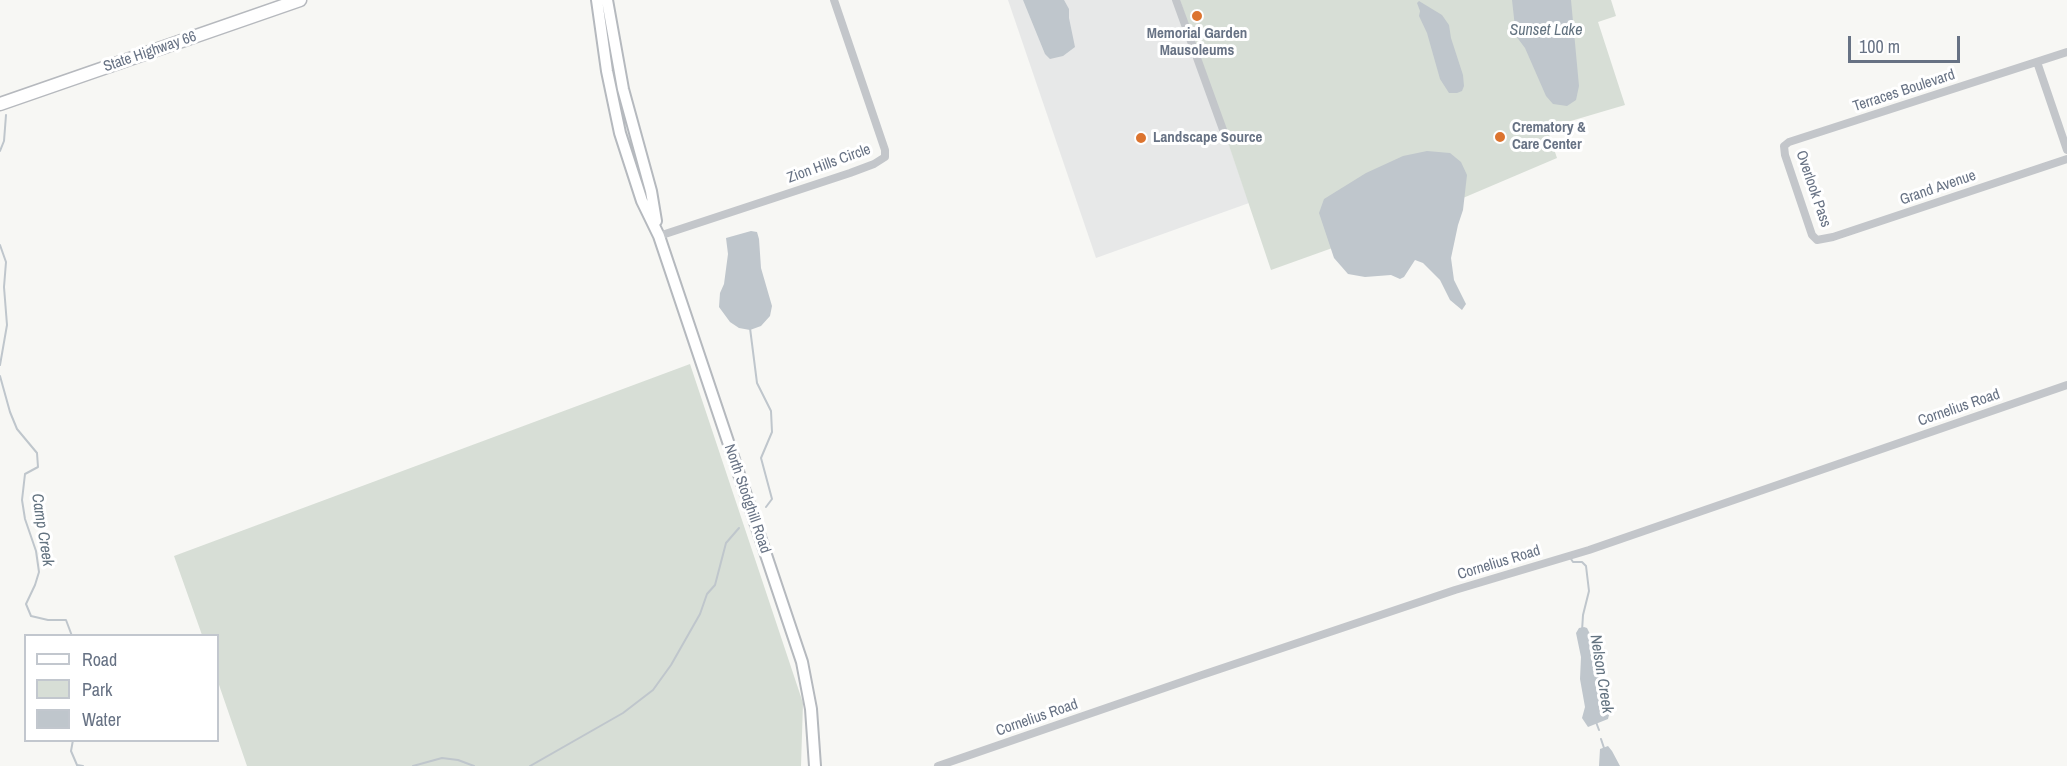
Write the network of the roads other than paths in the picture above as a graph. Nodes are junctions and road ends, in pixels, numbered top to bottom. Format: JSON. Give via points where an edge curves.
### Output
{"nodes":[{"id":1,"x":300,"y":0,"type":"edge"},
{"id":2,"x":597,"y":0,"type":"edge"},
{"id":3,"x":607,"y":0,"type":"edge"},
{"id":4,"x":834,"y":0,"type":"edge"},
{"id":5,"x":1176,"y":0,"type":"edge"},
{"id":6,"x":2067,"y":52,"type":"edge"},
{"id":7,"x":2037,"y":62,"type":"junction"},
{"id":8,"x":0,"y":104,"type":"edge"},
{"id":9,"x":1226,"y":138,"type":"dead end"},
{"id":10,"x":1784,"y":146,"type":"joint"},
{"id":11,"x":2067,"y":150,"type":"edge"},
{"id":12,"x":2067,"y":159,"type":"edge"},
{"id":13,"x":659,"y":236,"type":"junction"},
{"id":14,"x":1817,"y":240,"type":"joint"},
{"id":15,"x":2067,"y":385,"type":"edge"},
{"id":16,"x":815,"y":766,"type":"edge"},
{"id":17,"x":938,"y":766,"type":"edge"}],
"edges":[{"from":1,"to":8,"type":"main road","name":"State Highway 66"},
{"from":2,"to":13,"type":"street","name":"North Stodghill Road","via":[[620,133],[642,201]]},
{"from":3,"to":13,"type":"street","name":"North Stodghill Road","via":[[622,89],[651,191]]},
{"from":4,"to":13,"type":"street","name":"Zion Hills Circle","via":[[885,157],[850,173]]},
{"from":5,"to":9,"type":"street"},
{"from":6,"to":7,"type":"street","name":"Terraces Boulevard"},
{"from":7,"to":10,"type":"street","name":"Terraces Boulevard"},
{"from":7,"to":11,"type":"street"},
{"from":10,"to":14,"type":"street","name":"Overlook Pass","via":[[1812,235]]},
{"from":12,"to":14,"type":"street","name":"Grand Avenue"},
{"from":13,"to":16,"type":"street","name":"North Stodghill Road","via":[[802,662],[811,709]]},
{"from":15,"to":17,"type":"street","name":"Cornelius Road","via":[[1589,550],[1455,590]]}]}
